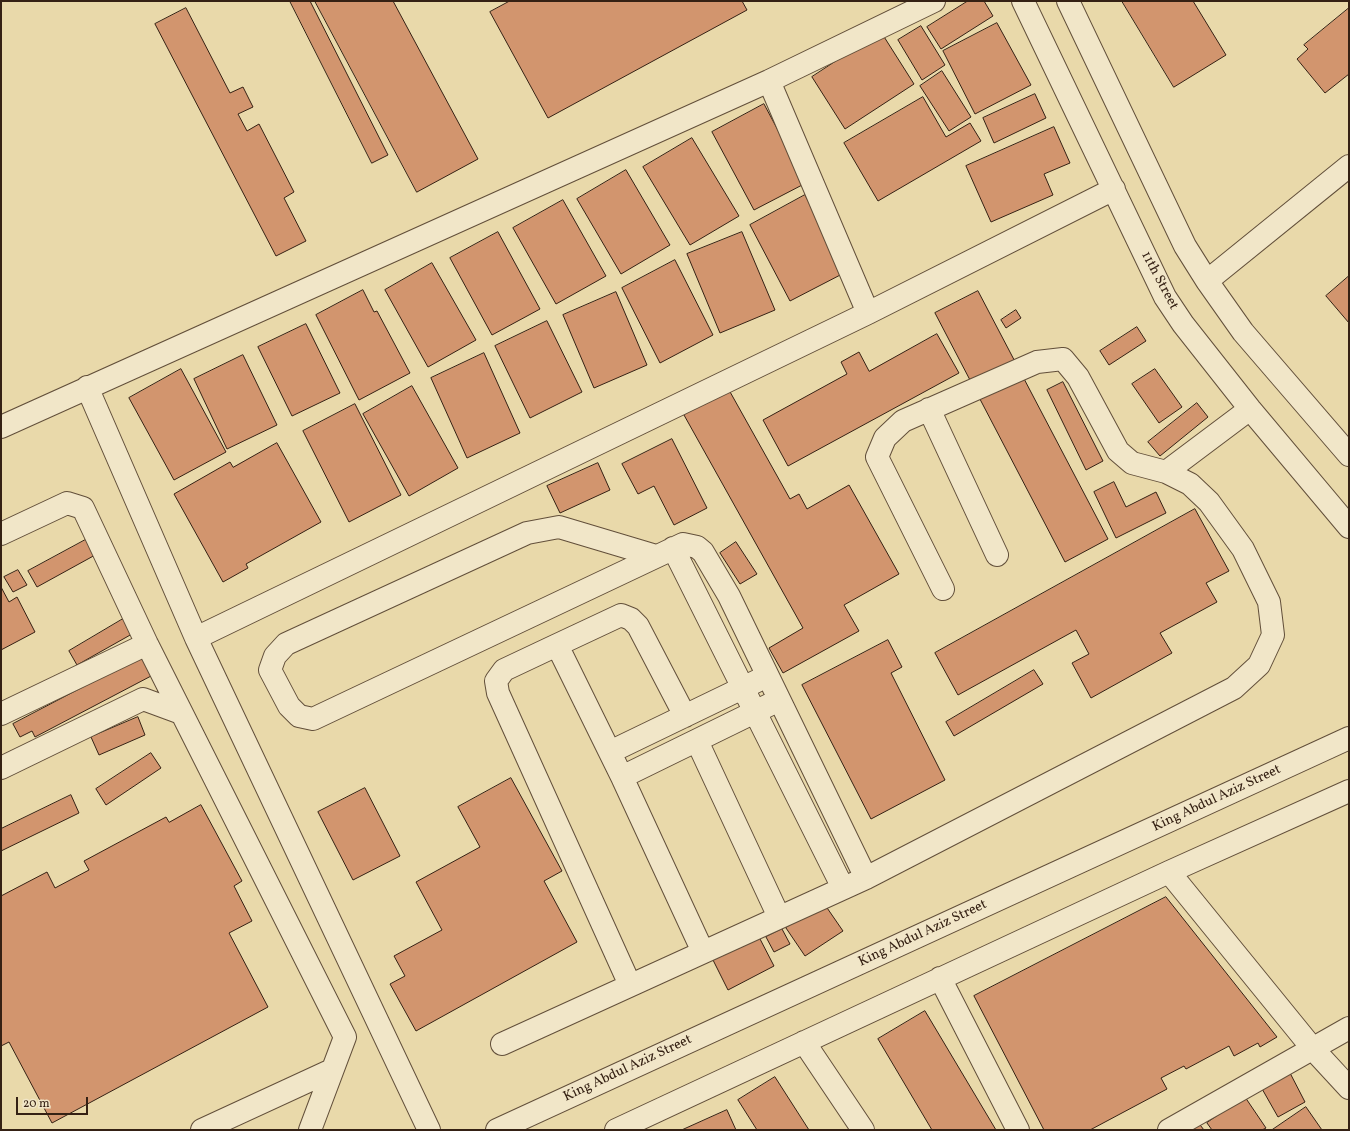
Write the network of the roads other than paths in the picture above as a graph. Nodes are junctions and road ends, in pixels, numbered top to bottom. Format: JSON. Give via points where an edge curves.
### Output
{"nodes":[{"id":1,"x":934,"y":1,"type":"edge"},
{"id":2,"x":1023,"y":1,"type":"edge"},
{"id":3,"x":1068,"y":1,"type":"edge"},
{"id":4,"x":769,"y":81,"type":"junction"},
{"id":5,"x":1349,"y":166,"type":"edge"},
{"id":6,"x":1114,"y":189,"type":"junction"},
{"id":7,"x":1207,"y":281,"type":"junction"},
{"id":8,"x":868,"y":313,"type":"junction"},
{"id":9,"x":87,"y":387,"type":"junction"},
{"id":10,"x":929,"y":409,"type":"junction"},
{"id":11,"x":1250,"y":409,"type":"junction"},
{"id":12,"x":1,"y":427,"type":"edge"},
{"id":13,"x":1349,"y":456,"type":"edge"},
{"id":14,"x":1166,"y":472,"type":"junction"},
{"id":15,"x":1348,"y":526,"type":"edge"},
{"id":16,"x":1,"y":534,"type":"edge"},
{"id":17,"x":665,"y":552,"type":"junction"},
{"id":18,"x":997,"y":554,"type":"dead end"},
{"id":19,"x":943,"y":590,"type":"dead end"},
{"id":20,"x":196,"y":638,"type":"junction"},
{"id":21,"x":147,"y":644,"type":"junction"},
{"id":22,"x":557,"y":645,"type":"junction"},
{"id":23,"x":768,"y":676,"type":"junction"},
{"id":24,"x":744,"y":688,"type":"junction"},
{"id":25,"x":780,"y":700,"type":"junction"},
{"id":26,"x":755,"y":712,"type":"junction"},
{"id":27,"x":181,"y":713,"type":"junction"},
{"id":28,"x":1,"y":714,"type":"edge"},
{"id":29,"x":685,"y":716,"type":"junction"},
{"id":30,"x":1349,"y":738,"type":"edge"},
{"id":31,"x":697,"y":741,"type":"junction"},
{"id":32,"x":610,"y":752,"type":"junction"},
{"id":33,"x":1,"y":768,"type":"edge"},
{"id":34,"x":622,"y":777,"type":"junction"},
{"id":35,"x":1349,"y":791,"type":"edge"},
{"id":36,"x":1169,"y":872,"type":"junction"},
{"id":37,"x":866,"y":878,"type":"junction"},
{"id":38,"x":843,"y":888,"type":"junction"},
{"id":39,"x":780,"y":917,"type":"junction"},
{"id":40,"x":703,"y":952,"type":"junction"},
{"id":41,"x":940,"y":978,"type":"junction"},
{"id":42,"x":630,"y":985,"type":"junction"},
{"id":43,"x":1349,"y":1028,"type":"edge"},
{"id":44,"x":804,"y":1042,"type":"junction"},
{"id":45,"x":502,"y":1044,"type":"dead end"},
{"id":46,"x":1312,"y":1049,"type":"junction"},
{"id":47,"x":332,"y":1070,"type":"junction"},
{"id":48,"x":1349,"y":1088,"type":"edge"},
{"id":49,"x":202,"y":1130,"type":"edge"},
{"id":50,"x":310,"y":1130,"type":"edge"},
{"id":51,"x":429,"y":1130,"type":"edge"},
{"id":52,"x":497,"y":1130,"type":"edge"},
{"id":53,"x":616,"y":1130,"type":"edge"},
{"id":54,"x":863,"y":1130,"type":"edge"},
{"id":55,"x":1018,"y":1130,"type":"edge"},
{"id":56,"x":1169,"y":1130,"type":"edge"}],
"edges":[{"from":1,"to":4,"type":"street"},
{"from":2,"to":6,"type":"street","name":"11th Street"},
{"from":3,"to":7,"type":"street","via":[[1185,246]]},
{"from":4,"to":8,"type":"street"},
{"from":4,"to":9,"type":"street"},
{"from":5,"to":7,"type":"street"},
{"from":6,"to":8,"type":"street"},
{"from":6,"to":11,"type":"street","name":"11th Street","via":[[1165,297]]},
{"from":7,"to":13,"type":"street","via":[[1243,332]]},
{"from":8,"to":20,"type":"street"},
{"from":9,"to":12,"type":"street"},
{"from":9,"to":20,"type":"street"},
{"from":10,"to":14,"type":"street","via":[[1037,362],[1062,359],[1078,377],[1118,451],[1132,463]]},
{"from":10,"to":18,"type":"street"},
{"from":10,"to":19,"type":"street","via":[[903,420],[884,438],[877,457]]},
{"from":11,"to":14,"type":"street"},
{"from":11,"to":15,"type":"street","name":"11th Street"},
{"from":14,"to":37,"type":"street","via":[[1190,484],[1209,502],[1243,549],[1269,602],[1273,635],[1259,665],[1234,688]]},
{"from":16,"to":21,"type":"street","via":[[67,503],[83,508]]},
{"from":17,"to":17,"type":"street","via":[[313,719],[299,716],[289,706],[270,670],[275,656],[286,644],[527,533],[559,527]]},
{"from":17,"to":23,"type":"street","via":[[683,544],[704,552],[729,596]]},
{"from":17,"to":24,"type":"street"},
{"from":20,"to":51,"type":"street"},
{"from":21,"to":27,"type":"street"},
{"from":21,"to":28,"type":"street"},
{"from":22,"to":29,"type":"street","via":[[621,615],[631,619],[638,626]]},
{"from":22,"to":32,"type":"street"},
{"from":22,"to":42,"type":"street","via":[[504,670],[496,681],[498,693]]},
{"from":23,"to":24,"type":"street"},
{"from":23,"to":25,"type":"street"},
{"from":24,"to":26,"type":"street"},
{"from":24,"to":29,"type":"street"},
{"from":25,"to":26,"type":"street"},
{"from":25,"to":37,"type":"street"},
{"from":26,"to":31,"type":"street"},
{"from":26,"to":38,"type":"street"},
{"from":27,"to":33,"type":"street","via":[[143,699]]},
{"from":27,"to":47,"type":"street","via":[[345,1037]]},
{"from":29,"to":32,"type":"street"},
{"from":30,"to":52,"type":"street","name":"King Abdul Aziz Street"},
{"from":31,"to":34,"type":"street"},
{"from":31,"to":39,"type":"street"},
{"from":32,"to":34,"type":"street"},
{"from":34,"to":40,"type":"street"},
{"from":35,"to":36,"type":"street"},
{"from":36,"to":41,"type":"street"},
{"from":36,"to":46,"type":"street"},
{"from":37,"to":38,"type":"street"},
{"from":38,"to":39,"type":"street"},
{"from":39,"to":40,"type":"street"},
{"from":40,"to":42,"type":"street"},
{"from":41,"to":44,"type":"street"},
{"from":41,"to":55,"type":"street"},
{"from":42,"to":45,"type":"street"},
{"from":43,"to":46,"type":"street"},
{"from":44,"to":53,"type":"street"},
{"from":44,"to":54,"type":"street"},
{"from":46,"to":48,"type":"street"},
{"from":46,"to":56,"type":"street"},
{"from":47,"to":49,"type":"street"},
{"from":47,"to":50,"type":"street"}]}
